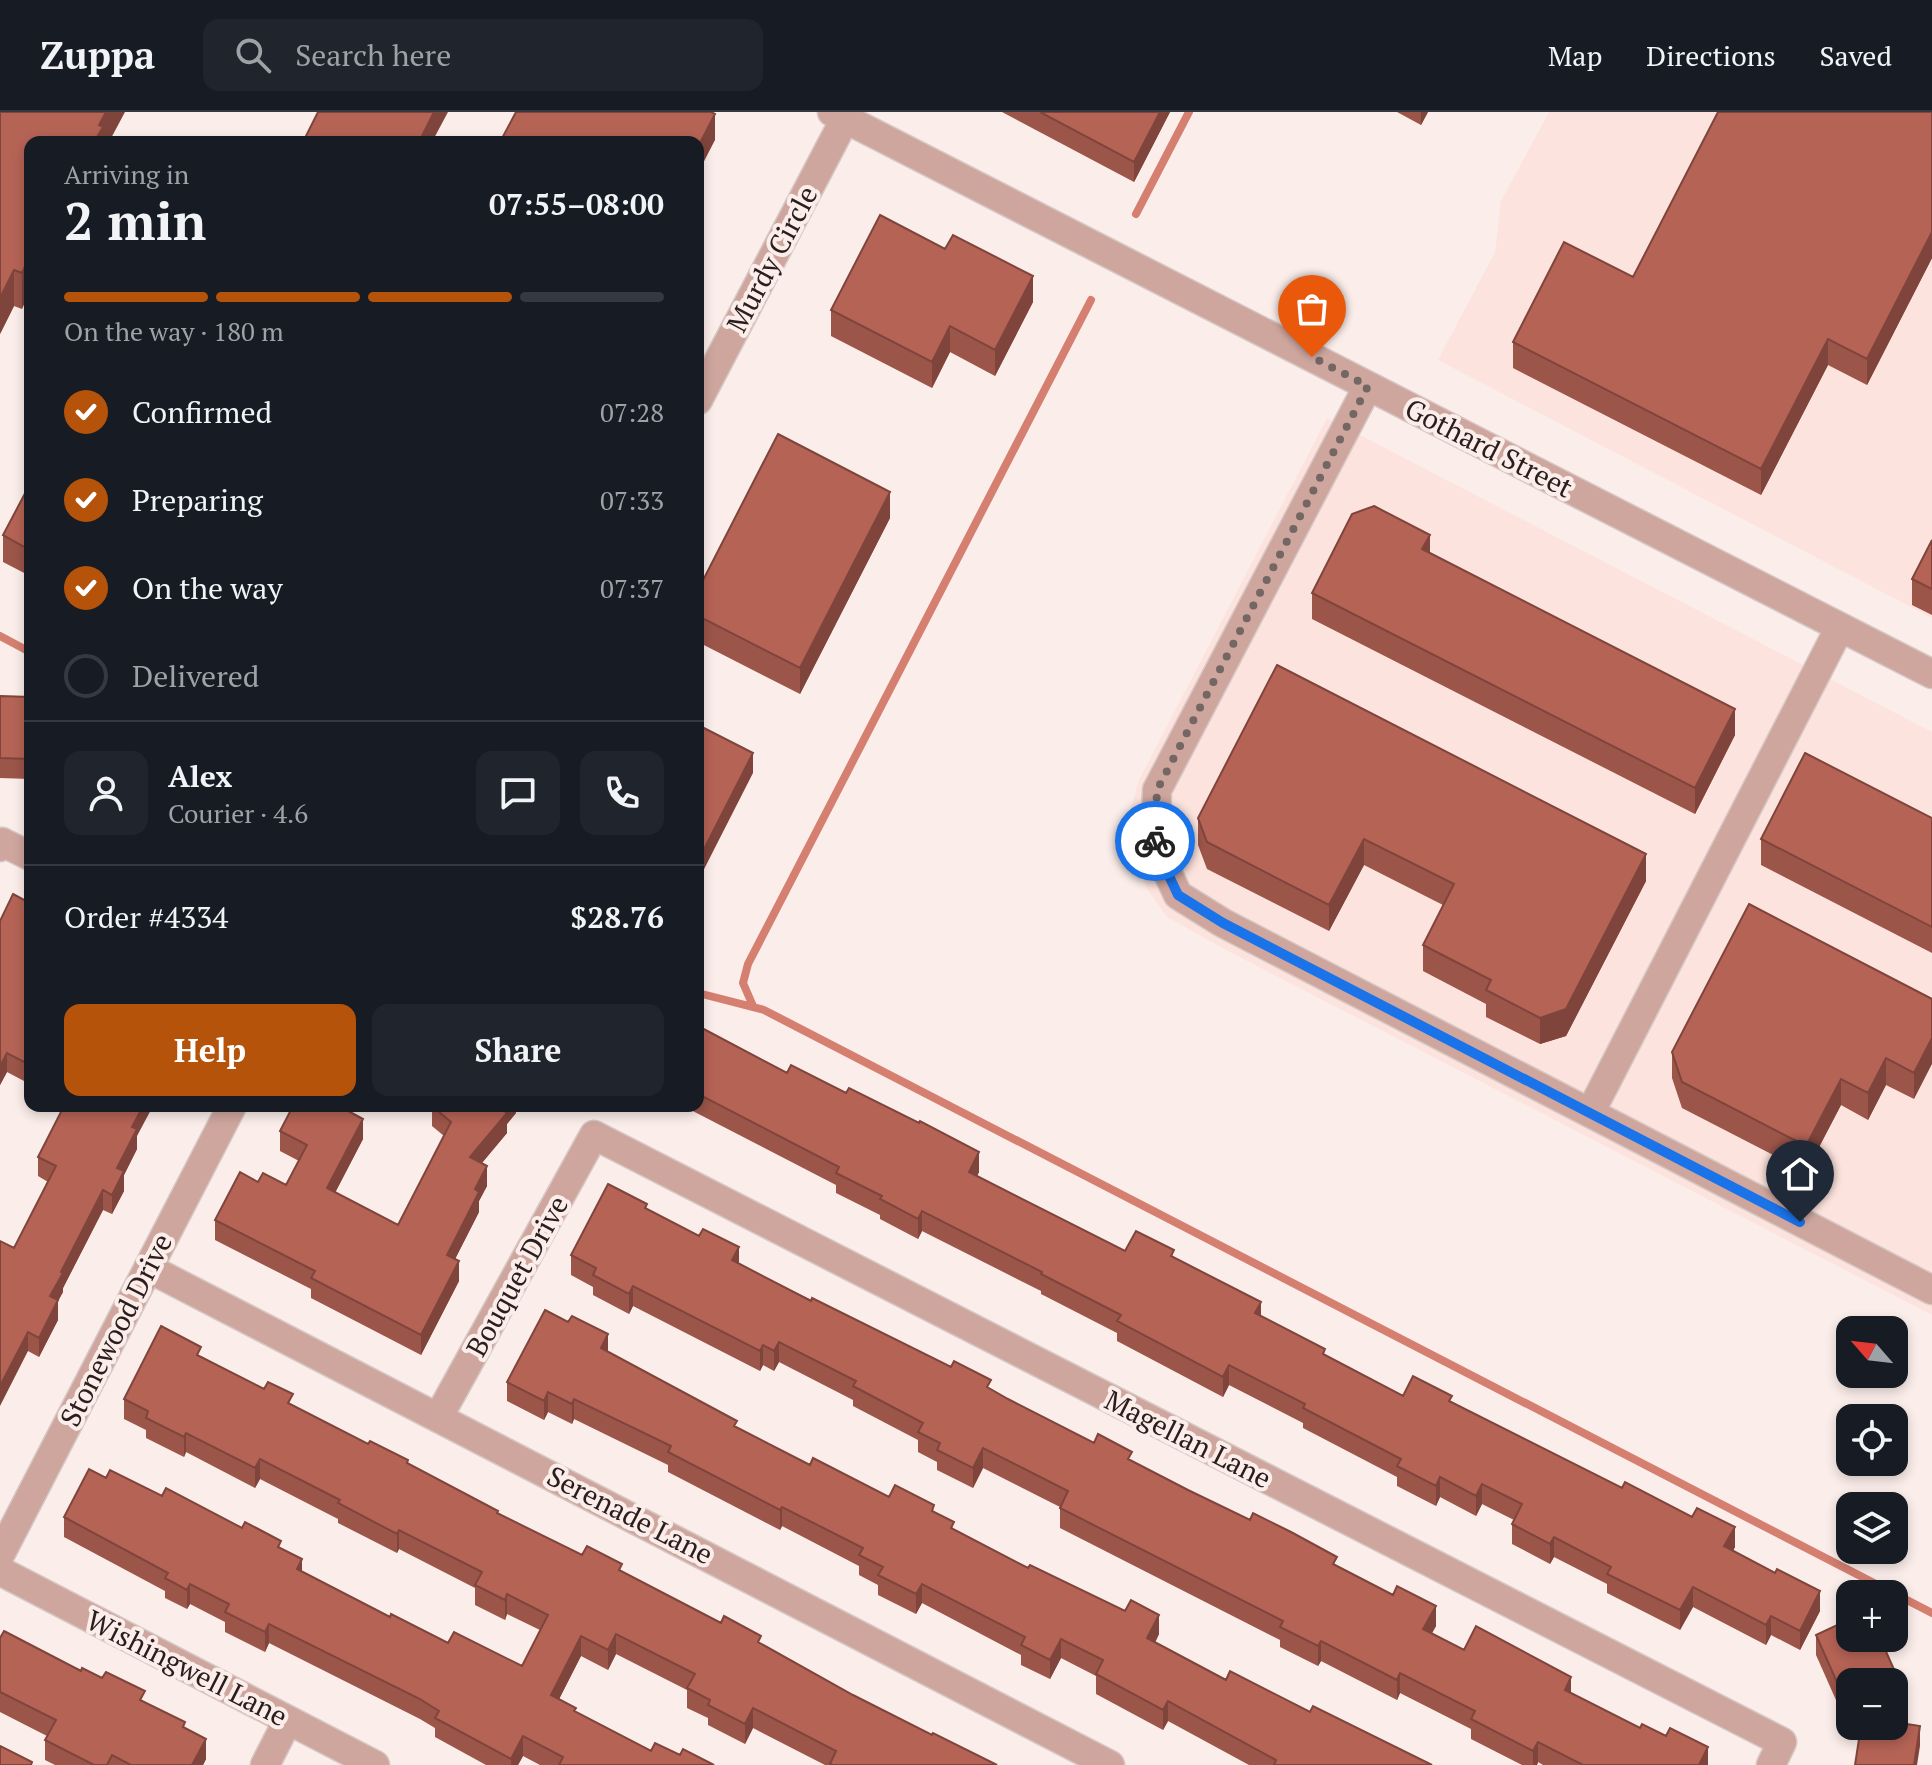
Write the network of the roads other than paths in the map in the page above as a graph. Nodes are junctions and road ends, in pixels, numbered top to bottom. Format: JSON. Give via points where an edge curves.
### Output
{"nodes":[{"id":1,"x":839,"y":115,"type":"edge"},
{"id":2,"x":1368,"y":386,"type":"junction"},
{"id":3,"x":704,"y":388,"type":"edge"},
{"id":4,"x":1840,"y":627,"type":"junction"},
{"id":5,"x":1932,"y":674,"type":"edge"},
{"id":6,"x":1,"y":844,"type":"edge"},
{"id":7,"x":24,"y":854,"type":"edge"},
{"id":8,"x":229,"y":1112,"type":"edge"},
{"id":9,"x":1590,"y":1113,"type":"junction"},
{"id":10,"x":594,"y":1135,"type":"joint"},
{"id":11,"x":148,"y":1268,"type":"junction"},
{"id":12,"x":1932,"y":1290,"type":"edge"},
{"id":13,"x":439,"y":1416,"type":"junction"},
{"id":14,"x":0,"y":1555,"type":"edge"},
{"id":15,"x":0,"y":1571,"type":"edge"},
{"id":16,"x":288,"y":1720,"type":"junction"},
{"id":17,"x":1776,"y":1754,"type":"edge"},
{"id":18,"x":265,"y":1765,"type":"edge"},
{"id":19,"x":375,"y":1765,"type":"edge"},
{"id":20,"x":1110,"y":1765,"type":"edge"}],
"edges":[{"from":1,"to":2,"type":"street","name":"Gothard Street"},
{"from":1,"to":3,"type":"street","name":"Murdy Circle"},
{"from":2,"to":4,"type":"street","name":"Gothard Street"},
{"from":2,"to":9,"type":"street","via":[[1157,790],[1155,846],[1178,895],[1223,923]]},
{"from":4,"to":5,"type":"street","name":"Gothard Street"},
{"from":4,"to":9,"type":"street"},
{"from":6,"to":7,"type":"street"},
{"from":8,"to":11,"type":"street","name":"Stonewood Drive"},
{"from":9,"to":12,"type":"street"},
{"from":10,"to":13,"type":"street","name":"Bouquet Drive"},
{"from":10,"to":17,"type":"street","name":"Magellan Lane"},
{"from":11,"to":13,"type":"street","name":"Serenade Lane"},
{"from":11,"to":14,"type":"street","name":"Stonewood Drive"},
{"from":13,"to":20,"type":"street","name":"Serenade Lane"},
{"from":15,"to":16,"type":"street","name":"Wishingwell Lane"},
{"from":16,"to":18,"type":"street"},
{"from":16,"to":19,"type":"street","name":"Wishingwell Lane"}]}
